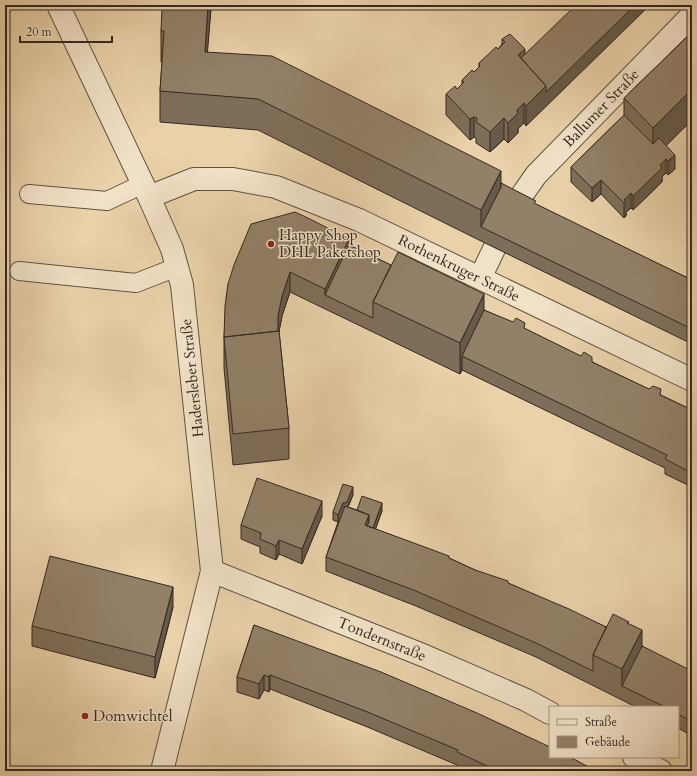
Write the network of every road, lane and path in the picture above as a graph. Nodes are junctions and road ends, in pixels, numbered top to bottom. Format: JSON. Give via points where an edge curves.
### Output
{"nodes":[{"id":1,"x":58,"y":5,"type":"edge"},
{"id":2,"x":692,"y":15,"type":"edge"},
{"id":3,"x":146,"y":190,"type":"junction"},
{"id":4,"x":29,"y":194,"type":"dead end"},
{"id":5,"x":515,"y":205,"type":"edge"},
{"id":6,"x":495,"y":247,"type":"edge"},
{"id":7,"x":177,"y":267,"type":"junction"},
{"id":8,"x":19,"y":271,"type":"dead end"},
{"id":9,"x":480,"y":278,"type":"junction"},
{"id":10,"x":692,"y":380,"type":"edge"},
{"id":11,"x":212,"y":571,"type":"junction"},
{"id":12,"x":549,"y":712,"type":"edge"},
{"id":13,"x":636,"y":758,"type":"edge"},
{"id":14,"x":162,"y":771,"type":"edge"},
{"id":15,"x":661,"y":771,"type":"edge"}],
"edges":[{"from":1,"to":3,"type":"street","name":"Hadersleber Straße"},
{"from":2,"to":5,"type":"street","name":"Ballumer Straße","via":[[536,175]]},
{"from":3,"to":4,"type":"lane","via":[[107,201]]},
{"from":3,"to":7,"type":"street","name":"Hadersleber Straße","via":[[172,249]]},
{"from":3,"to":9,"type":"street","name":"Rothenkruger Straße","via":[[194,179],[233,179],[276,187],[359,220]]},
{"from":6,"to":9,"type":"street"},
{"from":7,"to":8,"type":"lane","via":[[136,283]]},
{"from":7,"to":11,"type":"street","name":"Hadersleber Straße","via":[[182,285]]},
{"from":9,"to":10,"type":"street","name":"Rothenkruger Straße"},
{"from":11,"to":12,"type":"street","name":"Tondernstraße","via":[[425,656]]},
{"from":11,"to":14,"type":"street","name":"Hadersleber Straße"},
{"from":13,"to":15,"type":"street"}]}
